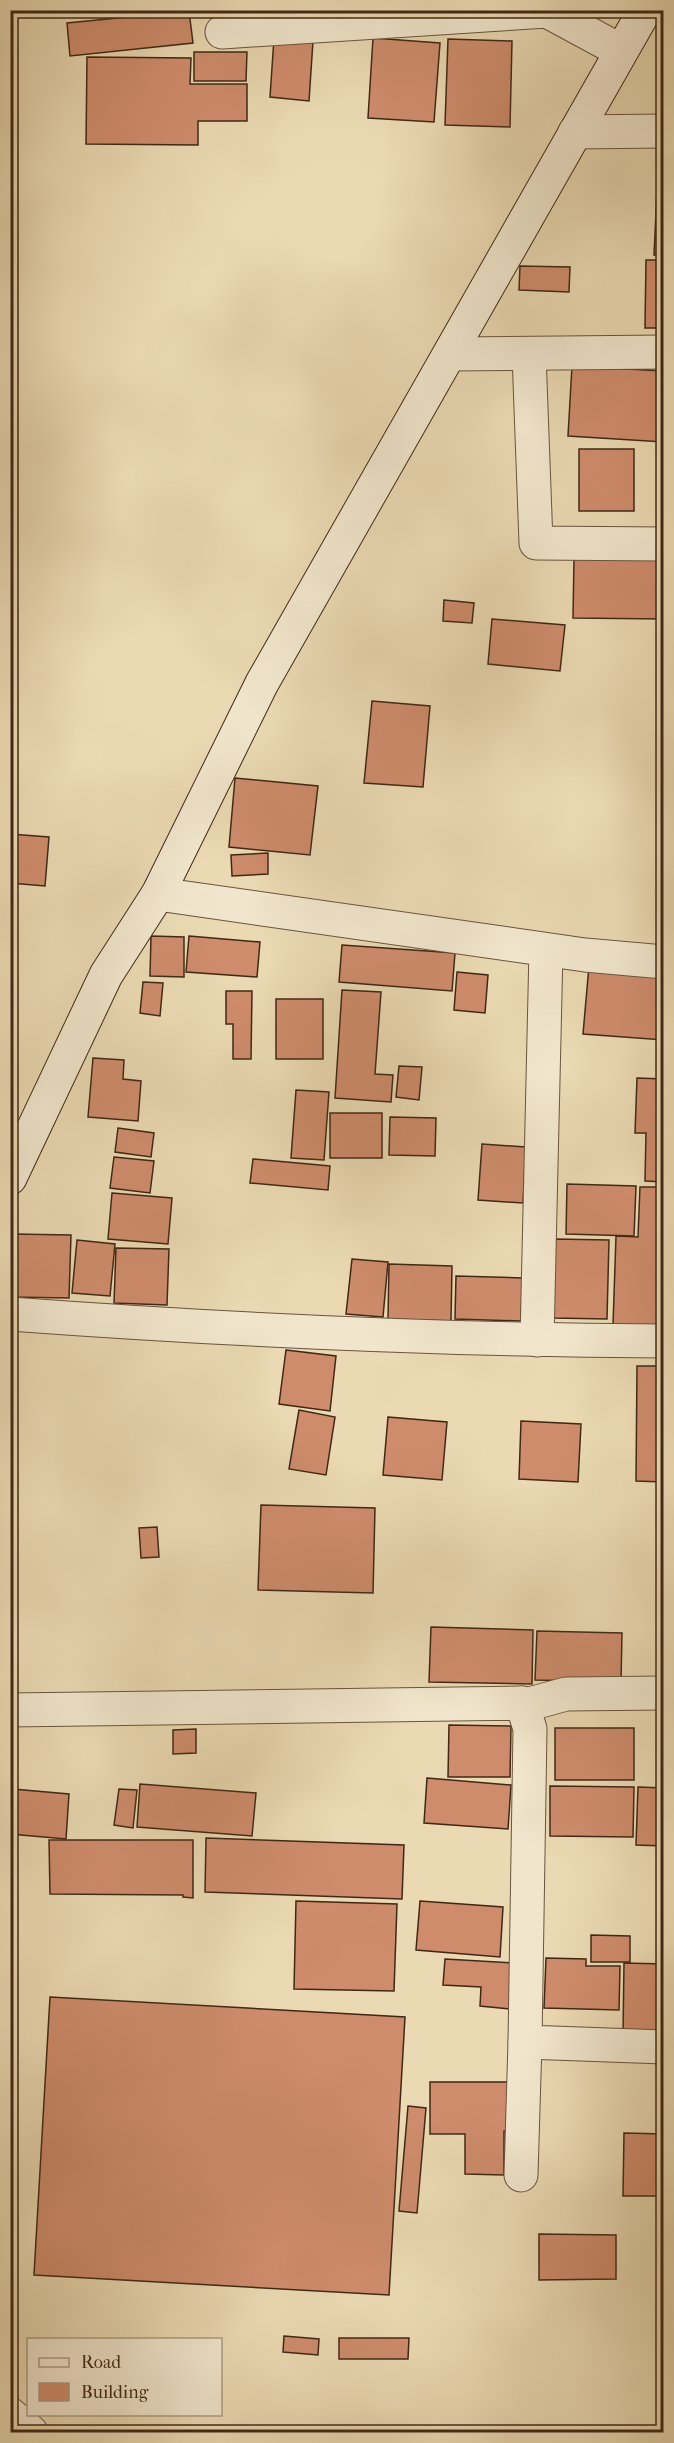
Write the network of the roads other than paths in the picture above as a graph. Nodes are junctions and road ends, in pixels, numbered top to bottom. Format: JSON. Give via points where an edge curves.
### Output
{"nodes":[{"id":1,"x":645,"y":10,"type":"edge"},
{"id":2,"x":222,"y":32,"type":"dead end"},
{"id":3,"x":621,"y":51,"type":"junction"},
{"id":4,"x":663,"y":131,"type":"edge"},
{"id":5,"x":575,"y":132,"type":"junction"},
{"id":6,"x":663,"y":352,"type":"edge"},
{"id":7,"x":450,"y":354,"type":"junction"},
{"id":8,"x":529,"y":354,"type":"junction"},
{"id":9,"x":663,"y":544,"type":"edge"},
{"id":10,"x":158,"y":894,"type":"junction"},
{"id":11,"x":546,"y":950,"type":"junction"},
{"id":12,"x":663,"y":962,"type":"edge"},
{"id":13,"x":10,"y":1178,"type":"edge"},
{"id":14,"x":10,"y":1314,"type":"edge"},
{"id":15,"x":537,"y":1340,"type":"junction"},
{"id":16,"x":663,"y":1341,"type":"edge"},
{"id":17,"x":663,"y":1693,"type":"edge"},
{"id":18,"x":522,"y":1703,"type":"junction"},
{"id":19,"x":10,"y":1710,"type":"edge"},
{"id":20,"x":525,"y":2042,"type":"junction"},
{"id":21,"x":663,"y":2047,"type":"edge"},
{"id":22,"x":521,"y":2175,"type":"dead end"},
{"id":23,"x":10,"y":2414,"type":"edge"},
{"id":24,"x":31,"y":2433,"type":"edge"}],
"edges":[{"from":1,"to":3,"type":"street"},
{"from":2,"to":3,"type":"street","via":[[547,11]]},
{"from":3,"to":5,"type":"street"},
{"from":4,"to":5,"type":"street"},
{"from":5,"to":7,"type":"street"},
{"from":6,"to":8,"type":"street"},
{"from":7,"to":8,"type":"street"},
{"from":7,"to":10,"type":"street","via":[[262,683]]},
{"from":8,"to":9,"type":"street","via":[[536,543]]},
{"from":10,"to":11,"type":"street"},
{"from":10,"to":13,"type":"street","via":[[106,975]]},
{"from":11,"to":12,"type":"street"},
{"from":11,"to":15,"type":"street"},
{"from":14,"to":15,"type":"street"},
{"from":15,"to":16,"type":"street"},
{"from":17,"to":18,"type":"street","via":[[566,1694]]},
{"from":18,"to":19,"type":"street"},
{"from":18,"to":20,"type":"street","via":[[530,1729]]},
{"from":20,"to":21,"type":"street"},
{"from":20,"to":22,"type":"street"},
{"from":23,"to":24,"type":"street"}]}
